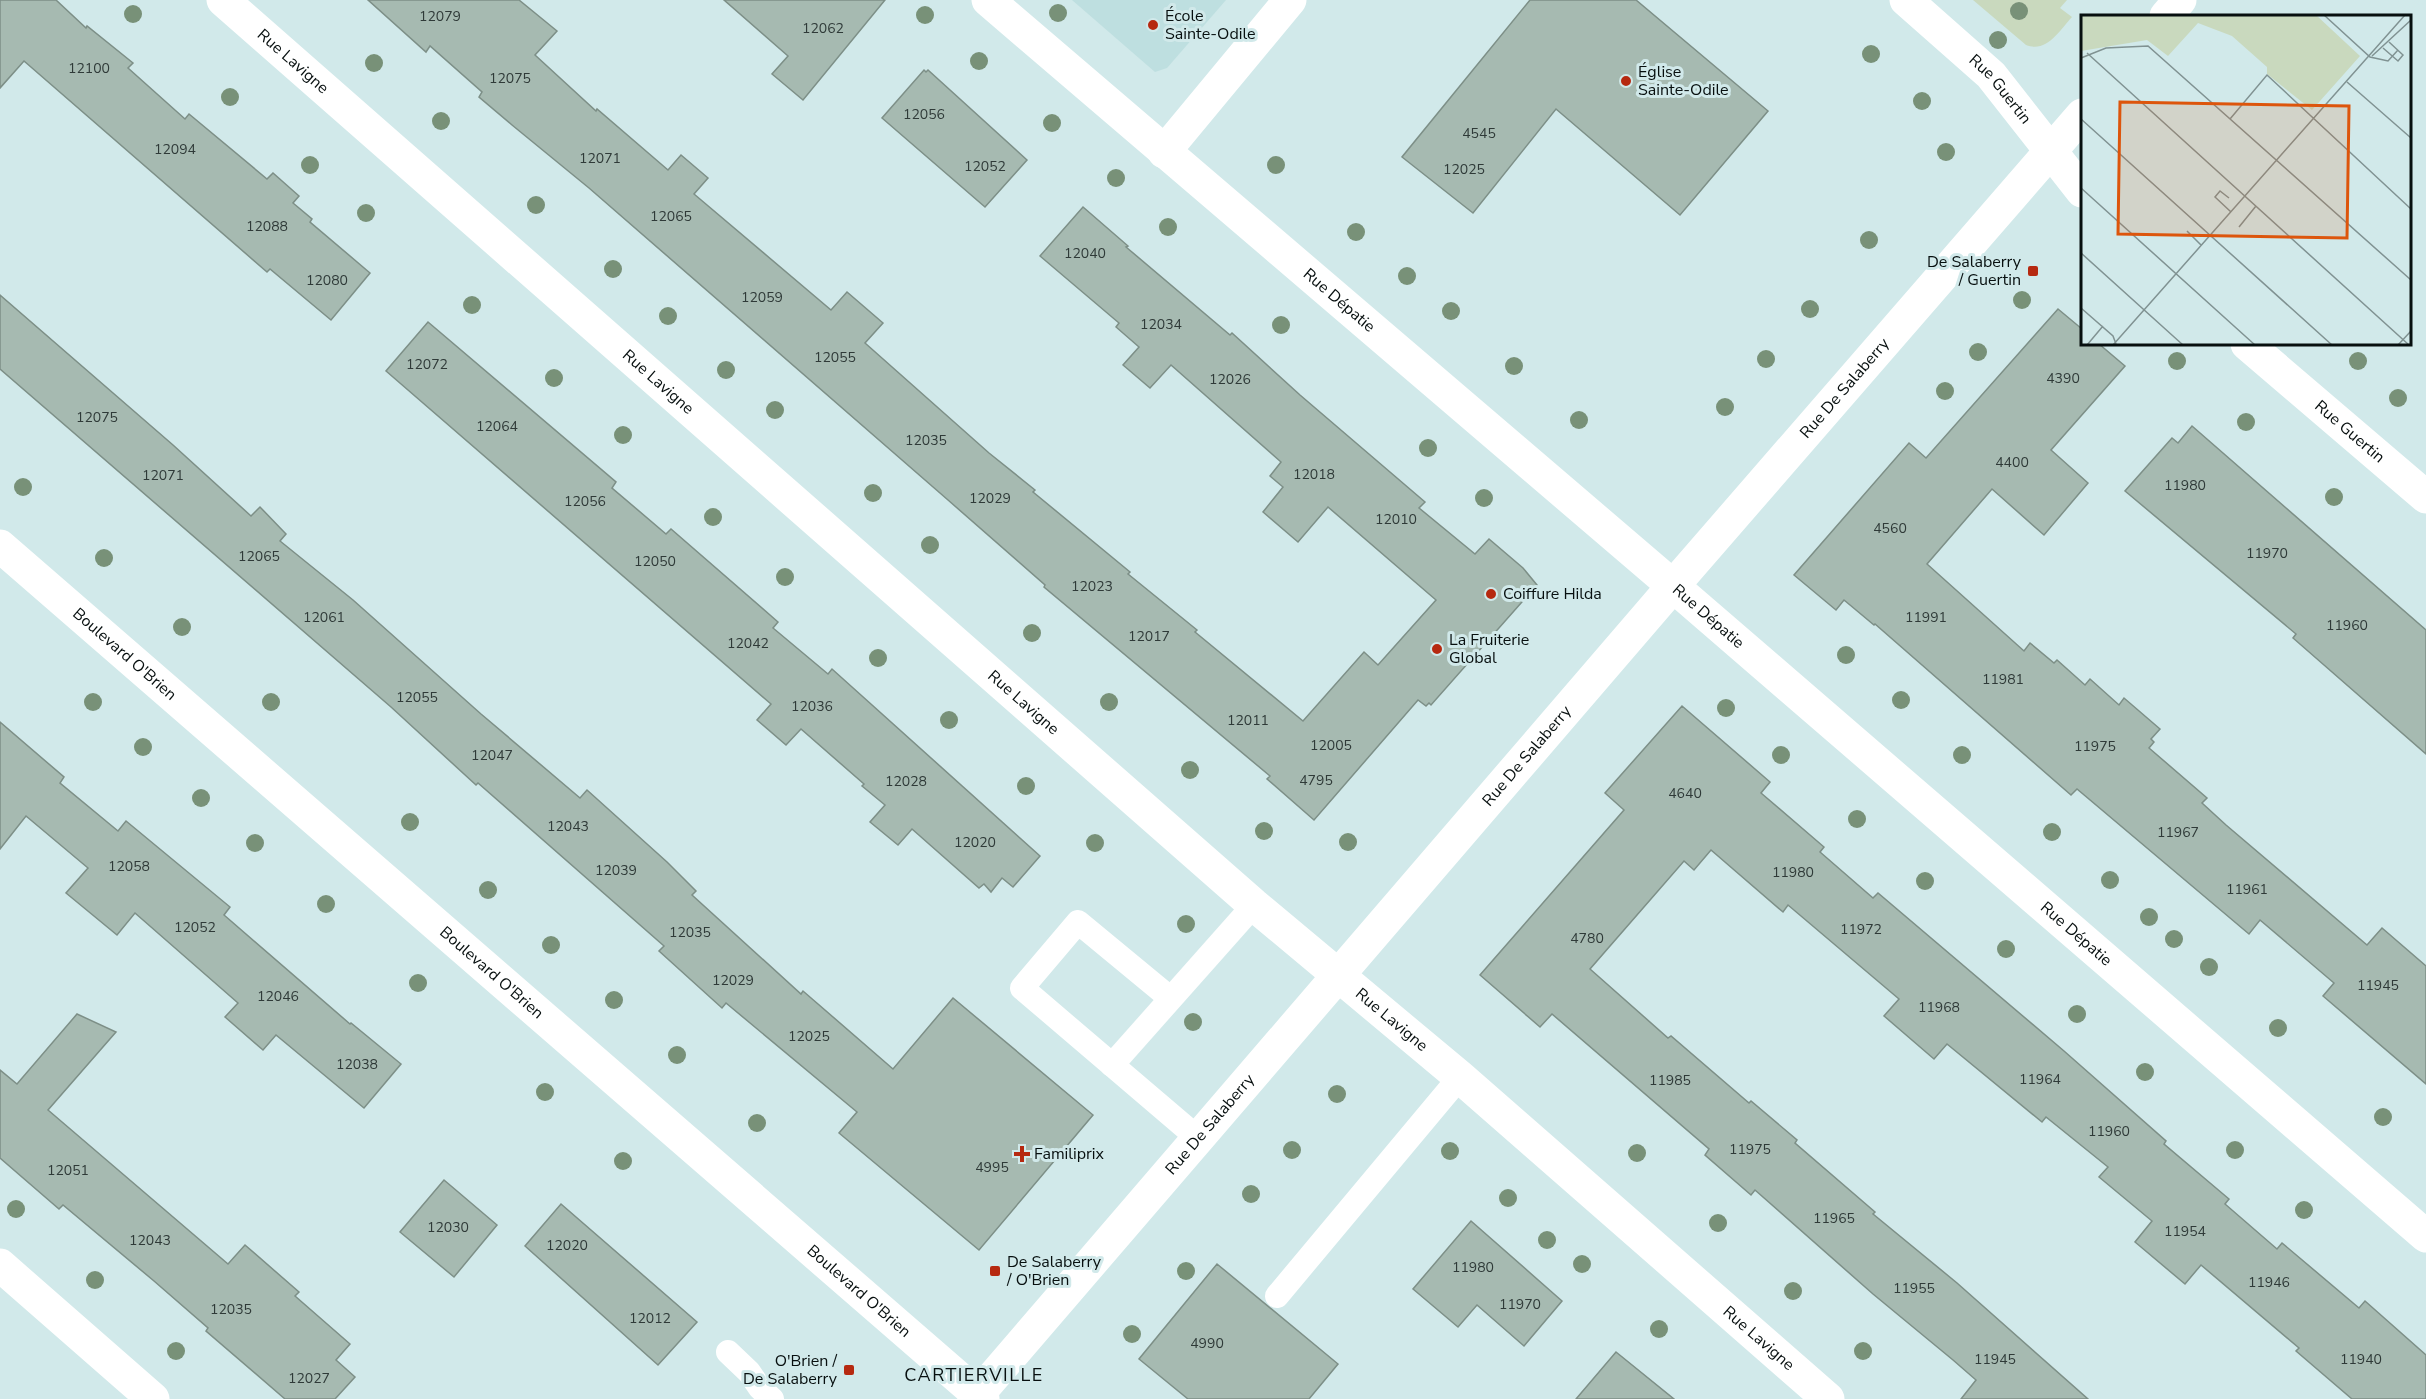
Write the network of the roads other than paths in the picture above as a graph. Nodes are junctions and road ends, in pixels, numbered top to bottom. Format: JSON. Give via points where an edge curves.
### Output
{"nodes":[{"id":1,"x":223,"y":0,"type":"edge"},
{"id":2,"x":988,"y":0,"type":"edge"},
{"id":3,"x":1290,"y":0,"type":"edge"},
{"id":4,"x":1906,"y":0,"type":"edge"},
{"id":5,"x":2180,"y":0,"type":"edge"},
{"id":6,"x":2167,"y":15,"type":"edge"},
{"id":7,"x":2081,"y":116,"type":"edge"},
{"id":8,"x":2051,"y":151,"type":"junction"},
{"id":9,"x":1164,"y":152,"type":"junction"},
{"id":10,"x":2081,"y":189,"type":"edge"},
{"id":11,"x":2248,"y":345,"type":"edge"},
{"id":12,"x":2426,"y":497,"type":"edge"},
{"id":13,"x":0,"y":546,"type":"edge"},
{"id":14,"x":1673,"y":586,"type":"junction"},
{"id":15,"x":1254,"y":904,"type":"junction"},
{"id":16,"x":1339,"y":976,"type":"junction"},
{"id":17,"x":1170,"y":998,"type":"junction"},
{"id":18,"x":1112,"y":1065,"type":"junction"},
{"id":19,"x":1460,"y":1077,"type":"junction"},
{"id":20,"x":1199,"y":1139,"type":"junction"},
{"id":21,"x":2426,"y":1236,"type":"edge"},
{"id":22,"x":0,"y":1265,"type":"edge"},
{"id":23,"x":1277,"y":1296,"type":"dead end"},
{"id":24,"x":728,"y":1352,"type":"dead end"},
{"id":25,"x":978,"y":1398,"type":"edge"},
{"id":26,"x":153,"y":1399,"type":"edge"},
{"id":27,"x":772,"y":1399,"type":"edge"},
{"id":28,"x":1828,"y":1399,"type":"edge"}],
"edges":[{"from":1,"to":15,"type":"street","name":"Rue Lavigne"},
{"from":2,"to":9,"type":"street","name":"Rue Dépatie"},
{"from":3,"to":9,"type":"street"},
{"from":4,"to":8,"type":"street","name":"Rue Guertin","via":[[1991,75]]},
{"from":5,"to":6,"type":"street"},
{"from":7,"to":8,"type":"street","name":"Rue De Salaberry"},
{"from":8,"to":10,"type":"street","name":"Rue Guertin"},
{"from":8,"to":14,"type":"street","name":"Rue De Salaberry"},
{"from":9,"to":14,"type":"street","name":"Rue Dépatie"},
{"from":11,"to":12,"type":"street","name":"Rue Guertin"},
{"from":13,"to":25,"type":"street","name":"Boulevard O'Brien"},
{"from":14,"to":16,"type":"street","name":"Rue De Salaberry"},
{"from":14,"to":21,"type":"street","name":"Rue Dépatie"},
{"from":15,"to":16,"type":"street","name":"Rue Lavigne"},
{"from":15,"to":17,"type":"lane"},
{"from":16,"to":19,"type":"street","name":"Rue Lavigne"},
{"from":16,"to":20,"type":"street","name":"Rue De Salaberry"},
{"from":17,"to":18,"type":"lane"},
{"from":17,"to":18,"type":"lane","via":[[1078,922],[1022,988]]},
{"from":18,"to":20,"type":"lane"},
{"from":19,"to":23,"type":"lane"},
{"from":19,"to":28,"type":"street","name":"Rue Lavigne"},
{"from":20,"to":25,"type":"street","name":"Rue De Salaberry"},
{"from":22,"to":26,"type":"street"},
{"from":24,"to":27,"type":"lane"}]}
